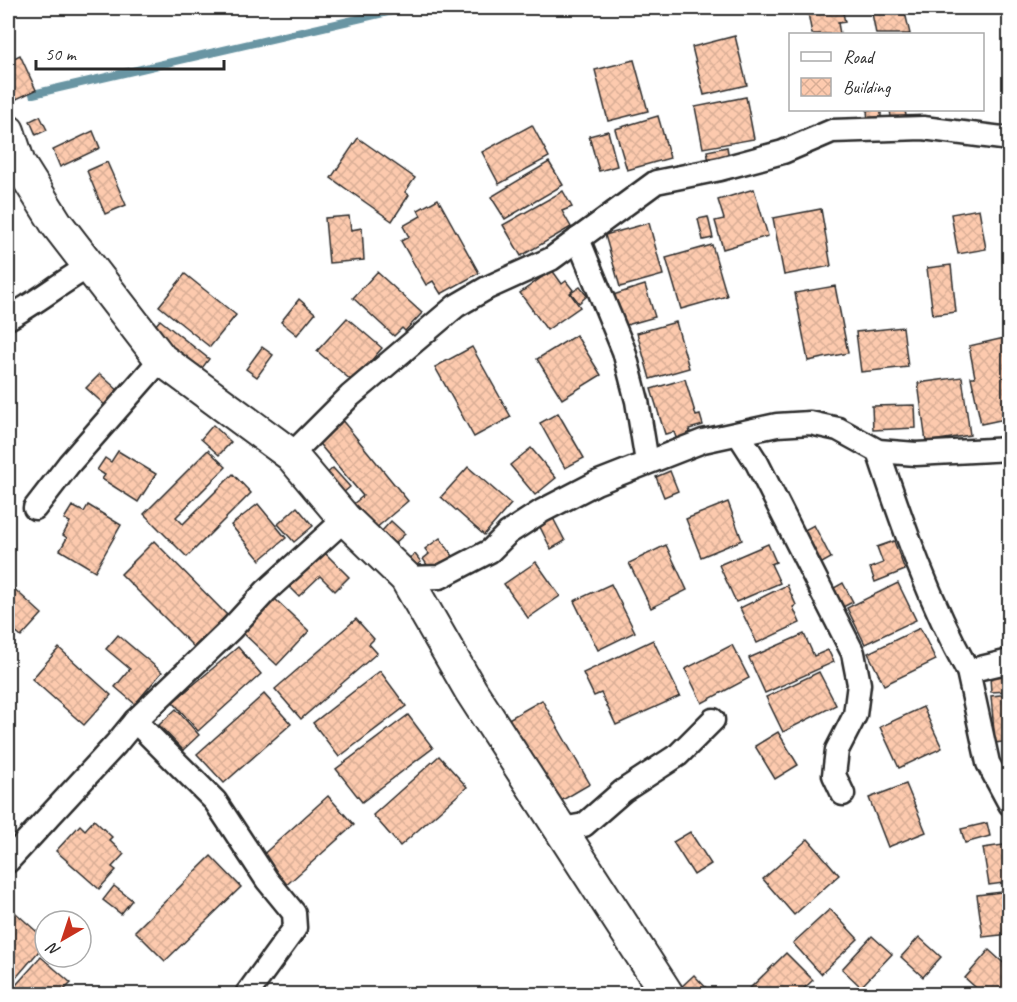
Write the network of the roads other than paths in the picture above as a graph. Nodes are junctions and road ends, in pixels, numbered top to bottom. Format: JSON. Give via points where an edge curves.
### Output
{"nodes":[{"id":1,"x":8,"y":131,"type":"edge"},
{"id":2,"x":1010,"y":139,"type":"edge"},
{"id":3,"x":13,"y":170,"type":"edge"},
{"id":4,"x":578,"y":239,"type":"junction"},
{"id":5,"x":88,"y":267,"type":"junction"},
{"id":6,"x":8,"y":318,"type":"edge"},
{"id":7,"x":161,"y":359,"type":"junction"},
{"id":8,"x":739,"y":435,"type":"junction"},
{"id":9,"x":1010,"y":449,"type":"edge"},
{"id":10,"x":878,"y":451,"type":"junction"},
{"id":11,"x":291,"y":454,"type":"junction"},
{"id":12,"x":647,"y":462,"type":"junction"},
{"id":13,"x":35,"y":508,"type":"dead end"},
{"id":14,"x":345,"y":519,"type":"junction"},
{"id":15,"x":406,"y":579,"type":"junction"},
{"id":16,"x":1010,"y":662,"type":"edge"},
{"id":17,"x":968,"y":671,"type":"junction"},
{"id":18,"x":713,"y":720,"type":"dead end"},
{"id":19,"x":135,"y":721,"type":"junction"},
{"id":20,"x":843,"y":794,"type":"dead end"},
{"id":21,"x":1010,"y":804,"type":"edge"},
{"id":22,"x":562,"y":829,"type":"junction"},
{"id":23,"x":8,"y":861,"type":"edge"},
{"id":24,"x":247,"y":994,"type":"edge"},
{"id":25,"x":667,"y":994,"type":"edge"}],
"edges":[{"from":1,"to":3,"type":"street"},
{"from":2,"to":4,"type":"street","via":[[923,128],[832,131],[783,152],[656,182]]},
{"from":3,"to":5,"type":"street"},
{"from":4,"to":11,"type":"street","via":[[550,259],[456,306],[350,396]]},
{"from":4,"to":12,"type":"street","via":[[624,351]]},
{"from":5,"to":6,"type":"street"},
{"from":5,"to":7,"type":"street"},
{"from":7,"to":11,"type":"street"},
{"from":7,"to":13,"type":"street"},
{"from":8,"to":10,"type":"street","via":[[777,425],[810,423],[838,429]]},
{"from":8,"to":12,"type":"street","via":[[703,441]]},
{"from":8,"to":20,"type":"street","via":[[853,653],[859,684],[855,715],[837,750],[834,775]]},
{"from":9,"to":10,"type":"street","via":[[916,454]]},
{"from":10,"to":17,"type":"street","via":[[903,528],[945,630]]},
{"from":11,"to":14,"type":"street"},
{"from":12,"to":15,"type":"street","via":[[542,510],[490,551],[440,577]]},
{"from":14,"to":15,"type":"street"},
{"from":14,"to":19,"type":"street"},
{"from":15,"to":22,"type":"street","via":[[471,691]]},
{"from":16,"to":17,"type":"street"},
{"from":17,"to":21,"type":"street","via":[[988,763]]},
{"from":18,"to":22,"type":"street","via":[[678,755],[623,791],[584,825]]},
{"from":19,"to":23,"type":"street"},
{"from":19,"to":24,"type":"street","via":[[216,801],[267,880],[294,913],[296,928]]},
{"from":22,"to":25,"type":"street"}]}
